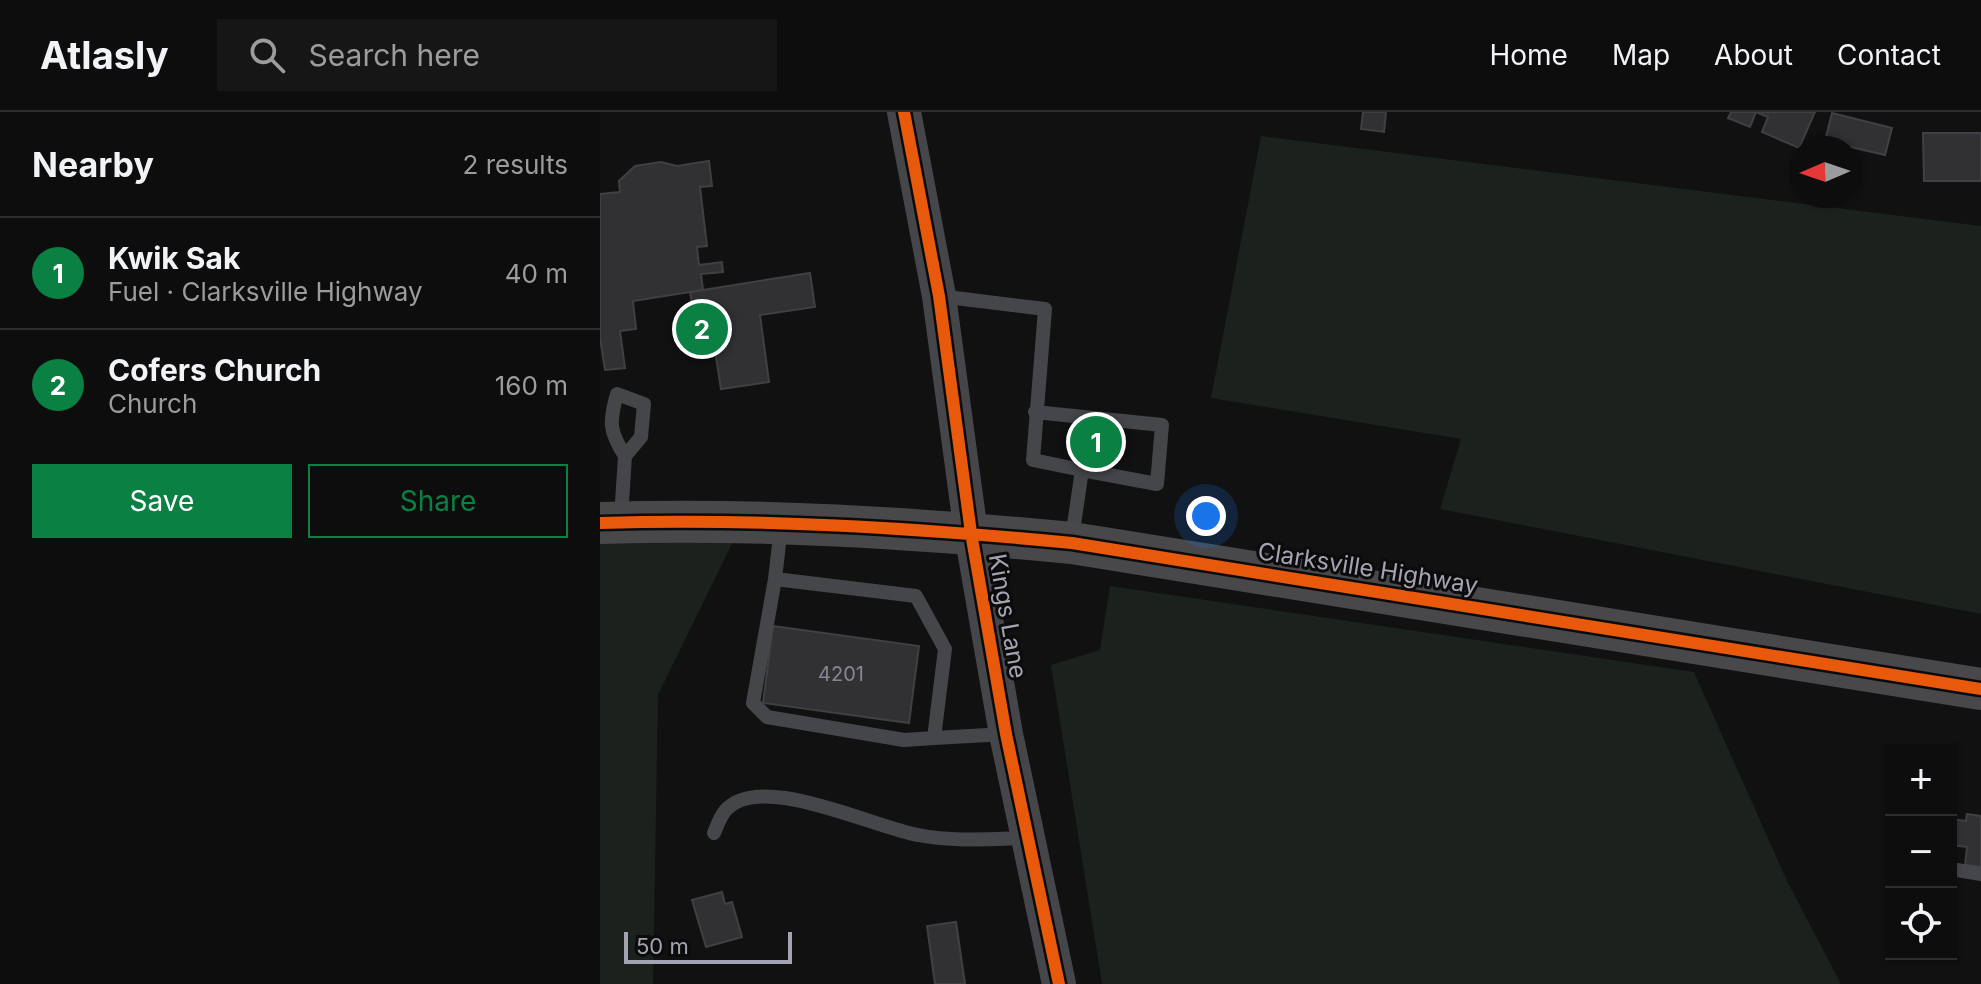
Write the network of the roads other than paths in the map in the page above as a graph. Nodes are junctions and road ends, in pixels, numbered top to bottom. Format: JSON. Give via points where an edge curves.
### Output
{"nodes":[{"id":1,"x":904,"y":112,"type":"edge"},
{"id":2,"x":939,"y":296,"type":"junction"},
{"id":3,"x":1035,"y":412,"type":"junction"},
{"id":4,"x":625,"y":456,"type":"dead end"},
{"id":5,"x":1082,"y":470,"type":"junction"},
{"id":6,"x":610,"y":523,"type":"edge"},
{"id":7,"x":782,"y":523,"type":"junction"},
{"id":8,"x":971,"y":533,"type":"junction"},
{"id":9,"x":1072,"y":543,"type":"junction"},
{"id":10,"x":775,"y":579,"type":"junction"},
{"id":11,"x":1981,"y":689,"type":"edge"},
{"id":12,"x":1006,"y":734,"type":"junction"},
{"id":13,"x":934,"y":738,"type":"junction"},
{"id":14,"x":714,"y":833,"type":"dead end"},
{"id":15,"x":1028,"y":838,"type":"junction"},
{"id":16,"x":1957,"y":870,"type":"edge"},
{"id":17,"x":1981,"y":874,"type":"edge"},
{"id":18,"x":1059,"y":984,"type":"edge"}],
"edges":[{"from":1,"to":2,"type":"street","name":"Kings Lane"},
{"from":2,"to":3,"type":"lane","via":[[1045,309]]},
{"from":2,"to":8,"type":"street","name":"Kings Lane"},
{"from":3,"to":5,"type":"lane","via":[[1033,460]]},
{"from":3,"to":5,"type":"lane","via":[[1162,425],[1157,484]]},
{"from":4,"to":6,"type":"lane"},
{"from":5,"to":9,"type":"lane"},
{"from":6,"to":7,"type":"main road","name":"Clarksville Highway"},
{"from":7,"to":8,"type":"main road","name":"Clarksville Highway"},
{"from":7,"to":10,"type":"lane"},
{"from":8,"to":9,"type":"main road","name":"Clarksville Highway"},
{"from":8,"to":12,"type":"street","name":"Kings Lane"},
{"from":9,"to":11,"type":"main road","name":"Clarksville Highway"},
{"from":10,"to":13,"type":"lane","via":[[916,596],[945,649]]},
{"from":10,"to":13,"type":"lane","via":[[753,703],[767,717],[904,740]]},
{"from":12,"to":13,"type":"lane"},
{"from":12,"to":15,"type":"street","name":"Kings Lane"},
{"from":14,"to":15,"type":"lane","via":[[733,804],[778,796],[918,835]]},
{"from":15,"to":18,"type":"street","name":"Kings Lane"},
{"from":16,"to":17,"type":"lane"}]}
